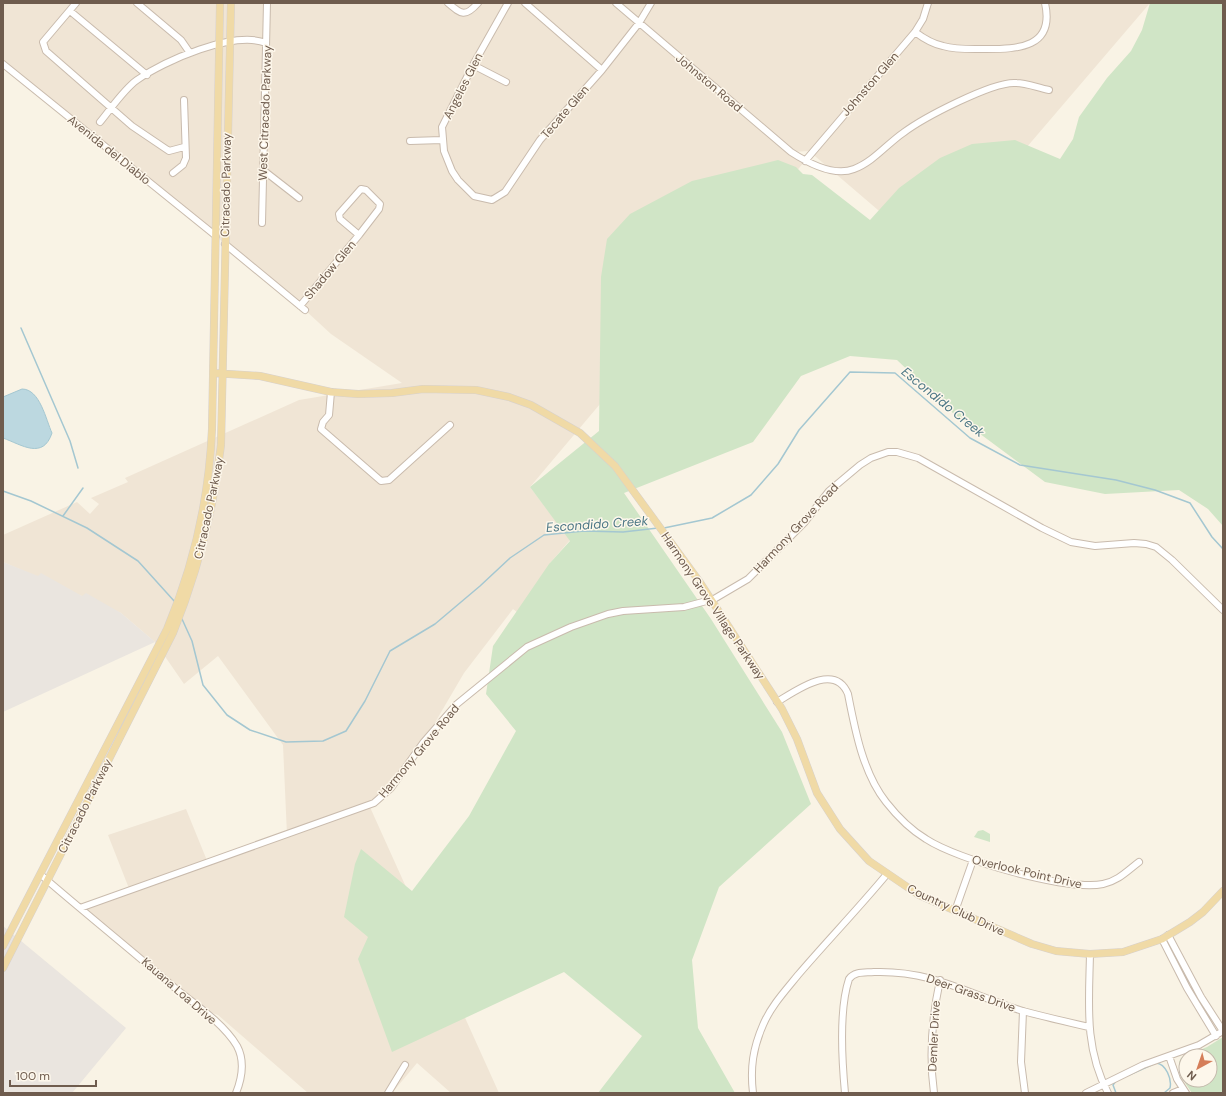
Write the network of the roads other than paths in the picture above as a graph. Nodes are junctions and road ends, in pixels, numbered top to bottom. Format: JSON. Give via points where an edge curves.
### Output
{"nodes":[{"id":1,"x":76,"y":3,"type":"edge"},
{"id":2,"x":137,"y":3,"type":"edge"},
{"id":3,"x":220,"y":3,"type":"edge"},
{"id":4,"x":231,"y":3,"type":"edge"},
{"id":5,"x":267,"y":3,"type":"edge"},
{"id":6,"x":448,"y":3,"type":"edge"},
{"id":7,"x":478,"y":3,"type":"edge"},
{"id":8,"x":508,"y":3,"type":"edge"},
{"id":9,"x":525,"y":3,"type":"edge"},
{"id":10,"x":616,"y":3,"type":"edge"},
{"id":11,"x":651,"y":3,"type":"edge"},
{"id":12,"x":928,"y":3,"type":"edge"},
{"id":13,"x":1045,"y":3,"type":"edge"},
{"id":14,"x":70,"y":10,"type":"junction"},
{"id":15,"x":640,"y":23,"type":"junction"},
{"id":16,"x":915,"y":32,"type":"junction"},
{"id":17,"x":230,"y":41,"type":"junction"},
{"id":18,"x":266,"y":43,"type":"junction"},
{"id":19,"x":220,"y":44,"type":"junction"},
{"id":20,"x":190,"y":53,"type":"junction"},
{"id":21,"x":3,"y":64,"type":"edge"},
{"id":22,"x":473,"y":65,"type":"junction"},
{"id":23,"x":602,"y":70,"type":"junction"},
{"id":24,"x":147,"y":75,"type":"junction"},
{"id":25,"x":506,"y":82,"type":"dead end"},
{"id":26,"x":1049,"y":90,"type":"dead end"},
{"id":27,"x":184,"y":100,"type":"dead end"},
{"id":28,"x":111,"y":108,"type":"junction"},
{"id":29,"x":100,"y":122,"type":"dead end"},
{"id":30,"x":442,"y":140,"type":"junction"},
{"id":31,"x":410,"y":141,"type":"dead end"},
{"id":32,"x":184,"y":148,"type":"junction"},
{"id":33,"x":804,"y":161,"type":"junction"},
{"id":34,"x":263,"y":170,"type":"junction"},
{"id":35,"x":173,"y":173,"type":"dead end"},
{"id":36,"x":299,"y":198,"type":"dead end"},
{"id":37,"x":492,"y":200,"type":"joint"},
{"id":38,"x":216,"y":214,"type":"junction"},
{"id":39,"x":262,"y":223,"type":"dead end"},
{"id":40,"x":359,"y":235,"type":"junction"},
{"id":41,"x":216,"y":236,"type":"junction"},
{"id":42,"x":225,"y":244,"type":"junction"},
{"id":43,"x":300,"y":306,"type":"junction"},
{"id":44,"x":306,"y":310,"type":"dead end"},
{"id":45,"x":213,"y":373,"type":"junction"},
{"id":46,"x":223,"y":373,"type":"junction"},
{"id":47,"x":331,"y":392,"type":"junction"},
{"id":48,"x":450,"y":425,"type":"dead end"},
{"id":49,"x":196,"y":555,"type":"junction"},
{"id":50,"x":711,"y":600,"type":"junction"},
{"id":51,"x":1223,"y":610,"type":"edge"},
{"id":52,"x":170,"y":631,"type":"junction"},
{"id":53,"x":777,"y":702,"type":"junction"},
{"id":54,"x":973,"y":860,"type":"junction"},
{"id":55,"x":1138,"y":862,"type":"dead end"},
{"id":56,"x":41,"y":874,"type":"junction"},
{"id":57,"x":887,"y":874,"type":"junction"},
{"id":58,"x":48,"y":881,"type":"junction"},
{"id":59,"x":1223,"y":891,"type":"edge"},
{"id":60,"x":80,"y":908,"type":"junction"},
{"id":61,"x":955,"y":911,"type":"junction"},
{"id":62,"x":1165,"y":937,"type":"junction"},
{"id":63,"x":3,"y":946,"type":"edge"},
{"id":64,"x":1090,"y":954,"type":"junction"},
{"id":65,"x":3,"y":968,"type":"edge"},
{"id":66,"x":940,"y":980,"type":"junction"},
{"id":67,"x":1022,"y":1011,"type":"junction"},
{"id":68,"x":1089,"y":1027,"type":"junction"},
{"id":69,"x":1223,"y":1031,"type":"edge"},
{"id":70,"x":1216,"y":1036,"type":"junction"},
{"id":71,"x":1169,"y":1056,"type":"junction"},
{"id":72,"x":405,"y":1065,"type":"dead end"},
{"id":73,"x":1102,"y":1083,"type":"junction"},
{"id":74,"x":1184,"y":1091,"type":"edge"},
{"id":75,"x":236,"y":1093,"type":"edge"},
{"id":76,"x":388,"y":1093,"type":"edge"},
{"id":77,"x":753,"y":1093,"type":"edge"},
{"id":78,"x":845,"y":1093,"type":"edge"},
{"id":79,"x":934,"y":1093,"type":"edge"},
{"id":80,"x":1025,"y":1093,"type":"edge"},
{"id":81,"x":1086,"y":1093,"type":"edge"},
{"id":82,"x":1108,"y":1093,"type":"edge"},
{"id":83,"x":1173,"y":1093,"type":"edge"}],
"edges":[{"from":1,"to":14,"type":"street"},
{"from":2,"to":20,"type":"street","via":[[181,40]]},
{"from":3,"to":19,"type":"main road","name":"Citracado Parkway"},
{"from":4,"to":17,"type":"main road","name":"Citracado Parkway"},
{"from":5,"to":18,"type":"street","name":"West Citracado Parkway"},
{"from":6,"to":7,"type":"street","via":[[464,14]]},
{"from":8,"to":22,"type":"street","name":"Angeles Glen"},
{"from":9,"to":23,"type":"street"},
{"from":10,"to":15,"type":"street","name":"Johnston Road"},
{"from":11,"to":15,"type":"street","name":"Tecate Glen"},
{"from":12,"to":16,"type":"street","name":"Johnston Glen","via":[[924,19]]},
{"from":13,"to":16,"type":"street","via":[[1048,14],[1046,26],[1040,36],[1029,45],[1016,49],[961,49],[942,46]]},
{"from":14,"to":24,"type":"street"},
{"from":14,"to":28,"type":"street","via":[[43,42],[44,47]]},
{"from":15,"to":23,"type":"street","name":"Tecate Glen"},
{"from":15,"to":33,"type":"street","name":"Johnston Road"},
{"from":16,"to":33,"type":"street","name":"Johnston Glen"},
{"from":17,"to":18,"type":"street","via":[[257,39]]},
{"from":17,"to":19,"type":"street"},
{"from":17,"to":42,"type":"main road","name":"Citracado Parkway"},
{"from":18,"to":34,"type":"street","name":"West Citracado Parkway"},
{"from":19,"to":20,"type":"street"},
{"from":19,"to":38,"type":"main road","name":"Citracado Parkway"},
{"from":20,"to":24,"type":"street"},
{"from":21,"to":41,"type":"street","name":"Avenida del Diablo"},
{"from":22,"to":25,"type":"street"},
{"from":22,"to":30,"type":"street","name":"Angeles Glen","via":[[442,127]]},
{"from":23,"to":37,"type":"street","name":"Tecate Glen","via":[[540,140],[505,192]]},
{"from":24,"to":28,"type":"street","via":[[136,81]]},
{"from":26,"to":33,"type":"street","via":[[1016,82],[1000,84],[944,108],[904,132],[874,157],[854,169],[838,170]]},
{"from":27,"to":32,"type":"street"},
{"from":28,"to":29,"type":"street"},
{"from":28,"to":32,"type":"street","via":[[146,136],[169,150]]},
{"from":30,"to":31,"type":"street"},
{"from":30,"to":37,"type":"street","name":"Angeles Glen","via":[[447,162],[458,180],[474,196]]},
{"from":32,"to":35,"type":"street","via":[[185,161]]},
{"from":34,"to":36,"type":"street"},
{"from":34,"to":39,"type":"street","name":"West Citracado Parkway"},
{"from":38,"to":41,"type":"main road","name":"Citracado Parkway"},
{"from":38,"to":42,"type":"main road","via":[[220,219],[220,239]]},
{"from":40,"to":40,"type":"street","name":"Shadow Glen","via":[[380,204],[366,190],[361,189],[339,214],[340,219]]},
{"from":40,"to":43,"type":"street","name":"Shadow Glen"},
{"from":41,"to":45,"type":"main road","name":"Citracado Parkway"},
{"from":42,"to":43,"type":"street"},
{"from":42,"to":46,"type":"main road","name":"Citracado Parkway"},
{"from":43,"to":44,"type":"street"},
{"from":45,"to":46,"type":"main road","name":"Harmony Grove Village Parkway"},
{"from":45,"to":49,"type":"main road","name":"Citracado Parkway","via":[[209,474]]},
{"from":46,"to":47,"type":"main road","name":"Harmony Grove Village Parkway","via":[[260,376]]},
{"from":46,"to":49,"type":"main road","name":"Citracado Parkway","via":[[218,472]]},
{"from":47,"to":48,"type":"street","via":[[329,415],[321,429],[380,481],[389,480]]},
{"from":47,"to":50,"type":"main road","name":"Harmony Grove Village Parkway","via":[[358,394],[423,389],[476,390],[532,405],[580,433],[615,466]]},
{"from":49,"to":52,"type":"main road","name":"Citracado Parkway"},
{"from":50,"to":51,"type":"street","name":"Harmony Grove Road","via":[[748,579],[804,523],[829,490],[871,458],[888,452],[897,452],[918,458],[1042,528],[1072,542],[1100,546],[1134,543],[1156,547]]},
{"from":50,"to":53,"type":"main road","name":"Harmony Grove Village Parkway"},
{"from":50,"to":60,"type":"street","name":"Harmony Grove Road","via":[[684,608],[623,611],[598,617],[544,638],[512,658],[458,704],[423,743],[391,788],[374,803]]},
{"from":52,"to":56,"type":"main road","name":"Citracado Parkway"},
{"from":52,"to":58,"type":"main road","name":"Citracado Parkway"},
{"from":53,"to":54,"type":"street","name":"Overlook Point Drive","via":[[821,679],[840,682],[848,694],[872,780],[885,801],[908,826],[925,839],[945,850]]},
{"from":53,"to":57,"type":"main road","name":"Harmony Grove Village Parkway","via":[[792,728],[812,782],[828,811],[855,847]]},
{"from":54,"to":55,"type":"street","name":"Overlook Point Drive","via":[[1059,882],[1088,886],[1118,879]]},
{"from":54,"to":61,"type":"street"},
{"from":56,"to":58,"type":"street"},
{"from":56,"to":63,"type":"main road","name":"Citracado Parkway"},
{"from":57,"to":61,"type":"main road","name":"Country Club Drive","via":[[919,895]]},
{"from":57,"to":77,"type":"street","via":[[775,1004],[763,1024],[756,1045],[751,1071]]},
{"from":58,"to":60,"type":"street"},
{"from":58,"to":65,"type":"main road","name":"Citracado Parkway"},
{"from":59,"to":62,"type":"main road","name":"Country Club Drive","via":[[1203,912]]},
{"from":60,"to":75,"type":"street","name":"Kauana Loa Drive","via":[[202,1010],[228,1035],[237,1046],[242,1067]]},
{"from":61,"to":64,"type":"main road","name":"Country Club Drive","via":[[1032,944],[1056,951]]},
{"from":62,"to":64,"type":"main road","name":"Country Club Drive","via":[[1123,952]]},
{"from":62,"to":69,"type":"street"},
{"from":62,"to":70,"type":"street","via":[[1190,994]]},
{"from":64,"to":68,"type":"street"},
{"from":66,"to":67,"type":"street","name":"Deer Grass Drive"},
{"from":66,"to":78,"type":"street","name":"Deer Grass Drive","via":[[895,972],[857,973],[850,977],[846,988],[843,1036]]},
{"from":66,"to":79,"type":"street","name":"Demler Drive","via":[[932,1037]]},
{"from":67,"to":68,"type":"street","name":"Deer Grass Drive"},
{"from":67,"to":80,"type":"street","via":[[1021,1062]]},
{"from":68,"to":73,"type":"street","via":[[1093,1059]]},
{"from":69,"to":70,"type":"street"},
{"from":70,"to":71,"type":"street"},
{"from":71,"to":73,"type":"street"},
{"from":71,"to":74,"type":"street"},
{"from":72,"to":76,"type":"street"},
{"from":73,"to":81,"type":"street"},
{"from":73,"to":82,"type":"street"},
{"from":74,"to":83,"type":"street"}]}
